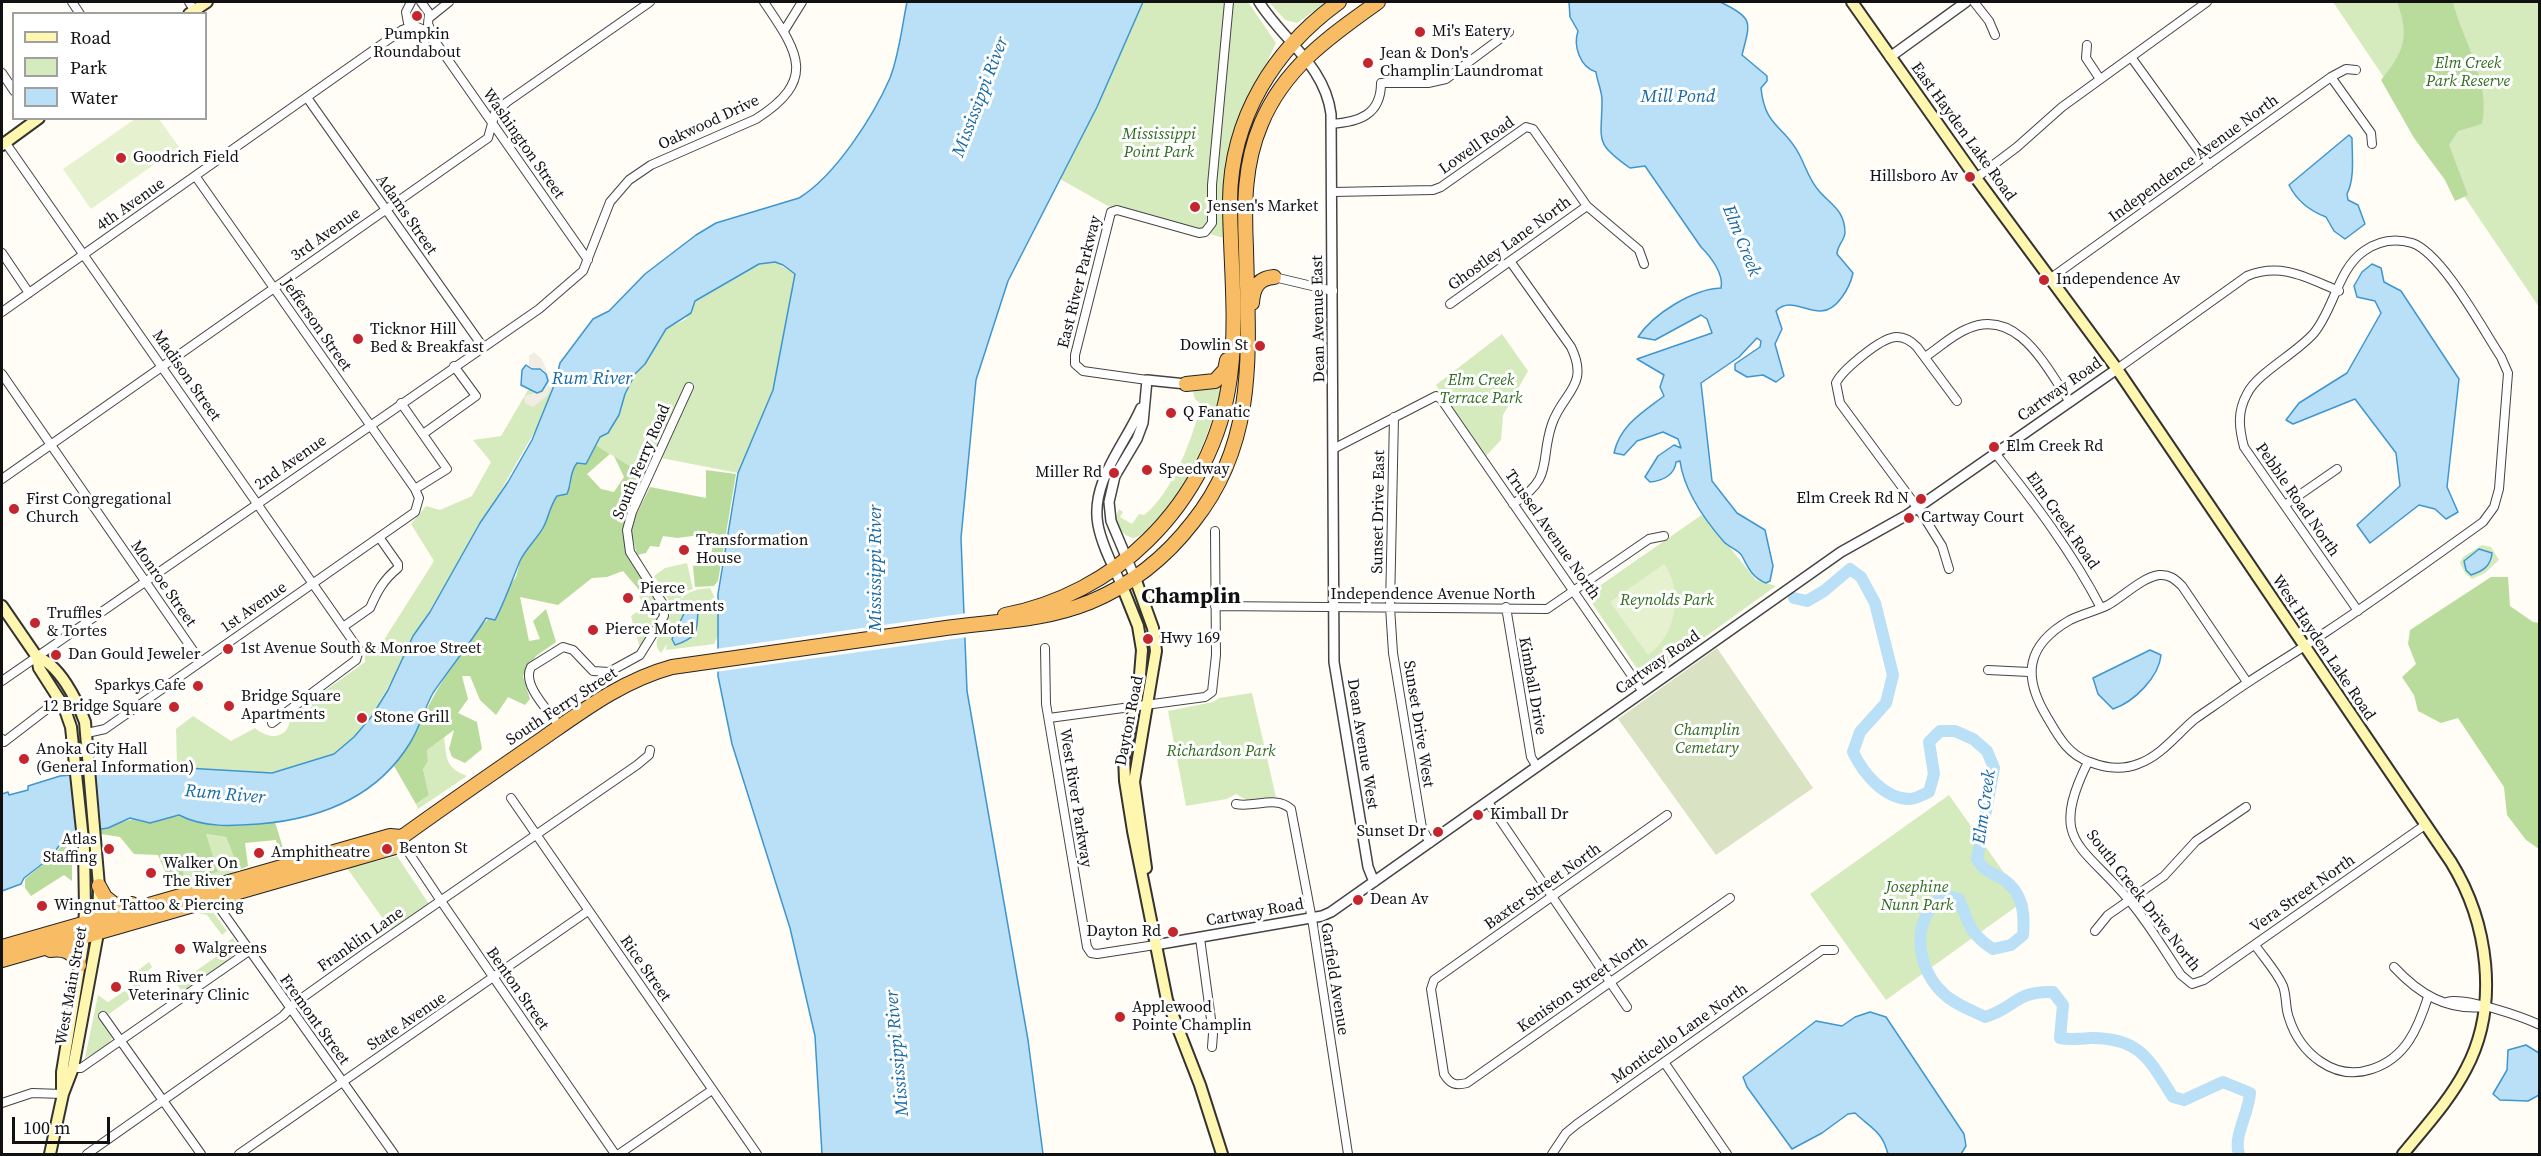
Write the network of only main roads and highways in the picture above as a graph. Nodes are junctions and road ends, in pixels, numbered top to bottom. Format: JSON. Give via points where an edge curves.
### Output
{"nodes":[{"id":1,"x":207,"y":2,"type":"edge"},
{"id":2,"x":1339,"y":2,"type":"edge"},
{"id":3,"x":1378,"y":2,"type":"edge"},
{"id":4,"x":1852,"y":2,"type":"edge"},
{"id":5,"x":191,"y":8,"type":"edge"},
{"id":6,"x":35,"y":120,"type":"edge"},
{"id":7,"x":3,"y":144,"type":"edge"},
{"id":8,"x":1274,"y":277,"type":"road end"},
{"id":9,"x":2051,"y":278,"type":"joint"},
{"id":10,"x":1232,"y":292,"type":"junction"},
{"id":11,"x":1248,"y":373,"type":"junction"},
{"id":12,"x":1186,"y":384,"type":"road end"},
{"id":13,"x":1135,"y":578,"type":"junction"},
{"id":14,"x":1122,"y":586,"type":"junction"},
{"id":15,"x":2,"y":606,"type":"edge"},
{"id":16,"x":974,"y":624,"type":"junction"},
{"id":17,"x":37,"y":657,"type":"junction"},
{"id":18,"x":402,"y":837,"type":"junction"},
{"id":19,"x":99,"y":886,"type":"junction"},
{"id":20,"x":201,"y":891,"type":"junction"},
{"id":21,"x":98,"y":927,"type":"junction"},
{"id":22,"x":84,"y":929,"type":"junction"},
{"id":23,"x":1155,"y":945,"type":"junction"},
{"id":24,"x":2,"y":946,"type":"edge"},
{"id":25,"x":33,"y":951,"type":"junction"},
{"id":26,"x":2,"y":960,"type":"edge"},
{"id":27,"x":80,"y":965,"type":"junction"},
{"id":28,"x":63,"y":1094,"type":"junction"},
{"id":29,"x":50,"y":1155,"type":"edge"},
{"id":30,"x":1222,"y":1155,"type":"edge"},
{"id":31,"x":2403,"y":1155,"type":"edge"}],
"edges":[{"from":1,"to":5,"type":"main road"},
{"from":2,"to":10,"type":"highway","via":[[1292,42],[1249,109],[1236,153],[1230,200]]},
{"from":3,"to":11,"type":"highway","via":[[1305,58],[1285,82],[1257,134],[1245,203]]},
{"from":4,"to":9,"type":"main road","name":"East Hayden Lake Road"},
{"from":6,"to":7,"type":"main road"},
{"from":8,"to":11,"type":"highway","via":[[1260,281],[1252,294],[1253,355]]},
{"from":9,"to":31,"type":"main road","name":"West Hayden Lake Road","via":[[2117,369],[2456,870],[2475,911],[2484,957],[2484,1008],[2477,1043],[2460,1080]]},
{"from":10,"to":12,"type":"highway","via":[[1227,308],[1225,370],[1211,383]]},
{"from":10,"to":16,"type":"highway","via":[[1230,379],[1223,414],[1210,451],[1176,508],[1155,533],[1114,569],[1047,603]]},
{"from":11,"to":13,"type":"highway","via":[[1240,427],[1217,485],[1180,538]]},
{"from":13,"to":14,"type":"highway"},
{"from":13,"to":23,"type":"main road","name":"Dayton Road","via":[[1156,643],[1134,782]]},
{"from":14,"to":16,"type":"highway","via":[[1092,601],[1045,616]]},
{"from":14,"to":23,"type":"main road","name":"Dayton Road","via":[[1141,641],[1142,672],[1124,756],[1125,781]]},
{"from":15,"to":17,"type":"main road"},
{"from":16,"to":18,"type":"highway","name":"South Ferry Street","via":[[672,667],[642,676],[560,727]]},
{"from":17,"to":19,"type":"main road","name":"West Main Street","via":[[48,661],[74,698],[87,733]]},
{"from":17,"to":22,"type":"main road","name":"West Main Street","via":[[39,668],[60,699],[71,727],[84,849]]},
{"from":18,"to":20,"type":"highway","name":"South Ferry Street","via":[[390,836]]},
{"from":18,"to":21,"type":"highway","name":"South Ferry Street","via":[[396,847],[379,853],[214,900]]},
{"from":19,"to":20,"type":"highway","via":[[109,902],[118,906],[182,891]]},
{"from":19,"to":21,"type":"main road","name":"West Main Street"},
{"from":20,"to":21,"type":"highway","name":"South Ferry Street"},
{"from":21,"to":22,"type":"highway","name":"South Ferry Street"},
{"from":21,"to":28,"type":"main road","name":"West Main Street","via":[[73,1068]]},
{"from":22,"to":24,"type":"highway"},
{"from":22,"to":25,"type":"highway"},
{"from":22,"to":27,"type":"main road","name":"West Main Street"},
{"from":23,"to":30,"type":"main road","name":"Dayton Road","via":[[1167,1000],[1200,1084]]},
{"from":25,"to":26,"type":"highway"},
{"from":25,"to":27,"type":"highway","via":[[62,949]]},
{"from":27,"to":28,"type":"main road","name":"West Main Street","via":[[62,1072]]},
{"from":28,"to":29,"type":"main road","name":"West Main Street"}]}
